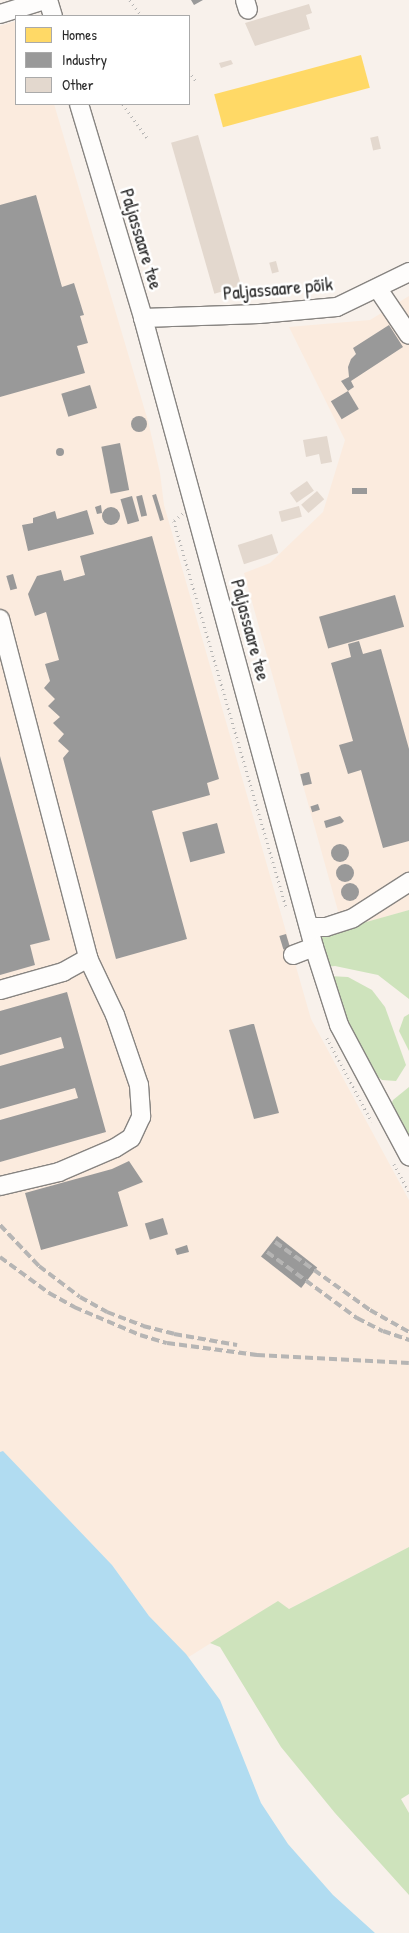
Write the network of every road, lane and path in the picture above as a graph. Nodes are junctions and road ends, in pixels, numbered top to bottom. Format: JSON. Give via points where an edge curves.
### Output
{"nodes":[{"id":1,"x":47,"y":0,"type":"edge"},
{"id":2,"x":130,"y":0,"type":"edge"},
{"id":3,"x":0,"y":13,"type":"edge"},
{"id":4,"x":53,"y":15,"type":"edge"},
{"id":5,"x":141,"y":15,"type":"edge"},
{"id":6,"x":190,"y":72,"type":"edge"},
{"id":7,"x":198,"y":82,"type":"dead end"},
{"id":8,"x":79,"y":105,"type":"edge"},
{"id":9,"x":124,"y":105,"type":"edge"},
{"id":10,"x":149,"y":140,"type":"dead end"},
{"id":11,"x":409,"y":272,"type":"edge"},
{"id":12,"x":378,"y":289,"type":"junction"},
{"id":13,"x":143,"y":318,"type":"junction"},
{"id":14,"x":409,"y":335,"type":"edge"},
{"id":15,"x":0,"y":619,"type":"edge"},
{"id":16,"x":409,"y":882,"type":"edge"},
{"id":17,"x":309,"y":927,"type":"junction"},
{"id":18,"x":314,"y":947,"type":"junction"},
{"id":19,"x":292,"y":954,"type":"dead end"},
{"id":20,"x":88,"y":958,"type":"junction"},
{"id":21,"x":0,"y":990,"type":"edge"},
{"id":22,"x":409,"y":1156,"type":"edge"},
{"id":23,"x":0,"y":1186,"type":"edge"}],
"edges":[{"from":1,"to":3,"type":"street"},
{"from":1,"to":4,"type":"street"},
{"from":2,"to":5,"type":"path"},
{"from":6,"to":7,"type":"path"},
{"from":8,"to":13,"type":"street","name":"Paljassaare tee"},
{"from":9,"to":10,"type":"path"},
{"from":11,"to":12,"type":"street","name":"Paljassaare põik"},
{"from":12,"to":13,"type":"street","name":"Paljassaare põik","via":[[337,307],[259,314]]},
{"from":12,"to":14,"type":"street"},
{"from":13,"to":17,"type":"street","name":"Paljassaare tee"},
{"from":15,"to":20,"type":"street"},
{"from":16,"to":17,"type":"street","via":[[354,918],[326,927]]},
{"from":17,"to":18,"type":"street","name":"Paljassaare tee"},
{"from":18,"to":19,"type":"street"},
{"from":18,"to":22,"type":"street","name":"Paljassaare tee","via":[[339,1024]]},
{"from":20,"to":21,"type":"street","via":[[63,972]]},
{"from":20,"to":23,"type":"street","via":[[115,1014],[138,1085],[142,1117],[131,1138],[114,1148],[59,1172]]}]}
